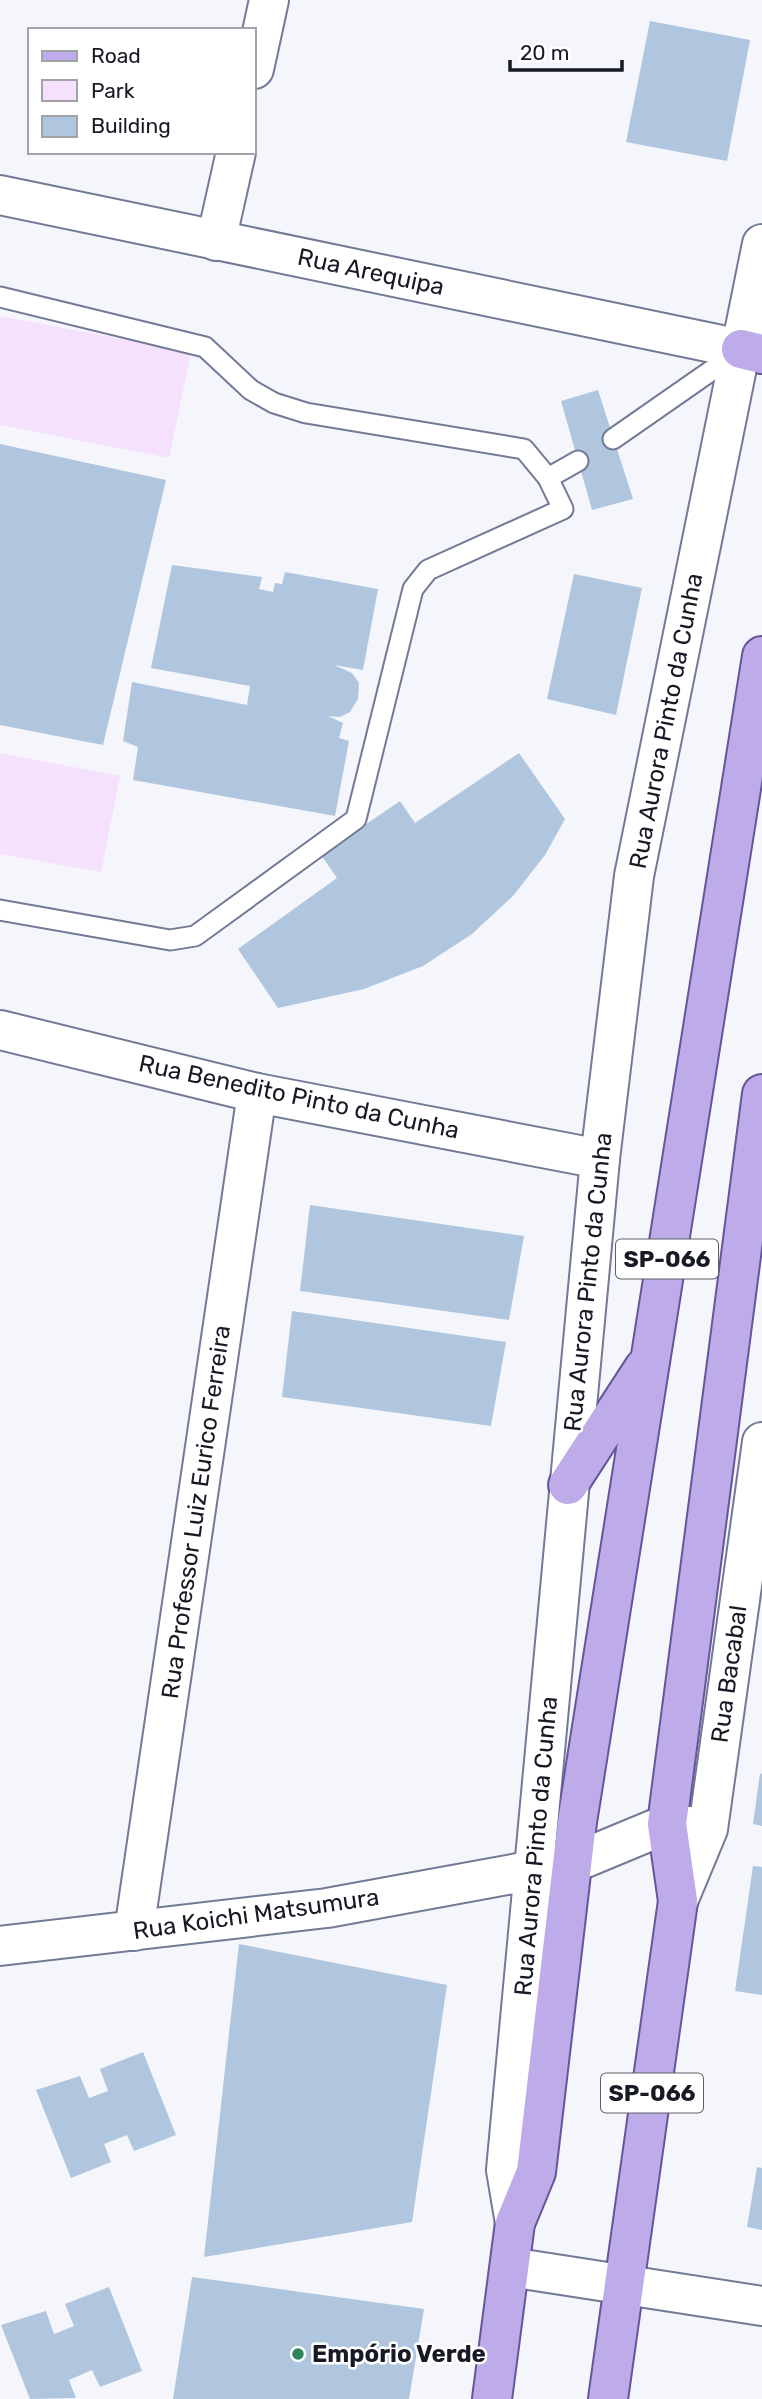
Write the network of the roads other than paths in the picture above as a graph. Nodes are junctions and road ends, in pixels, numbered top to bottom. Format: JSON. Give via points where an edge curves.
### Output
{"nodes":[{"id":1,"x":269,"y":0,"type":"edge"},
{"id":2,"x":256,"y":60,"type":"edge"},
{"id":3,"x":236,"y":154,"type":"edge"},
{"id":4,"x":0,"y":195,"type":"edge"},
{"id":5,"x":216,"y":240,"type":"junction"},
{"id":6,"x":762,"y":244,"type":"edge"},
{"id":7,"x":0,"y":297,"type":"edge"},
{"id":8,"x":752,"y":352,"type":"edge"},
{"id":9,"x":614,"y":439,"type":"dead end"},
{"id":10,"x":578,"y":461,"type":"dead end"},
{"id":11,"x":548,"y":478,"type":"junction"},
{"id":12,"x":762,"y":656,"type":"edge"},
{"id":13,"x":0,"y":910,"type":"edge"},
{"id":14,"x":0,"y":1030,"type":"edge"},
{"id":15,"x":257,"y":1093,"type":"junction"},
{"id":16,"x":762,"y":1094,"type":"edge"},
{"id":17,"x":600,"y":1159,"type":"junction"},
{"id":18,"x":653,"y":1355,"type":"junction"},
{"id":19,"x":762,"y":1442,"type":"edge"},
{"id":20,"x":568,"y":1485,"type":"junction"},
{"id":21,"x":667,"y":1824,"type":"junction"},
{"id":22,"x":708,"y":1829,"type":"junction"},
{"id":23,"x":573,"y":1863,"type":"junction"},
{"id":24,"x":523,"y":1872,"type":"junction"},
{"id":25,"x":678,"y":1901,"type":"junction"},
{"id":26,"x":134,"y":1931,"type":"junction"},
{"id":27,"x":0,"y":1946,"type":"edge"},
{"id":28,"x":515,"y":2223,"type":"junction"},
{"id":29,"x":510,"y":2267,"type":"junction"},
{"id":30,"x":625,"y":2286,"type":"junction"},
{"id":31,"x":762,"y":2306,"type":"edge"},
{"id":32,"x":492,"y":2399,"type":"edge"},
{"id":33,"x":608,"y":2399,"type":"edge"}],
"edges":[{"from":1,"to":2,"type":"street"},
{"from":3,"to":5,"type":"street"},
{"from":4,"to":5,"type":"street","name":"Rua Arequipa"},
{"from":5,"to":8,"type":"street","name":"Rua Arequipa"},
{"from":6,"to":8,"type":"street","name":"Rua Aurora Pinto da Cunha"},
{"from":7,"to":11,"type":"lane","via":[[205,347],[251,390],[306,413],[524,449]]},
{"from":8,"to":9,"type":"lane"},
{"from":8,"to":17,"type":"street","name":"Rua Aurora Pinto da Cunha","via":[[634,876]]},
{"from":10,"to":11,"type":"lane"},
{"from":11,"to":13,"type":"lane","via":[[562,509],[428,570],[413,589],[356,819],[195,936],[170,940]]},
{"from":12,"to":18,"type":"main road","number":"SP-066"},
{"from":14,"to":15,"type":"street","name":"Rua Benedito Pinto da Cunha"},
{"from":15,"to":17,"type":"street","name":"Rua Benedito Pinto da Cunha"},
{"from":15,"to":26,"type":"street","name":"Rua Professor Luiz Eurico Ferreira"},
{"from":16,"to":21,"type":"main road","number":"SP-066"},
{"from":17,"to":20,"type":"street","name":"Rua Aurora Pinto da Cunha"},
{"from":18,"to":20,"type":"main road"},
{"from":18,"to":23,"type":"main road","number":"SP-066"},
{"from":19,"to":22,"type":"street","name":"Rua Bacabal"},
{"from":20,"to":24,"type":"street","name":"Rua Aurora Pinto da Cunha"},
{"from":21,"to":22,"type":"street"},
{"from":21,"to":23,"type":"street","name":"Rua Koichi Matsumura"},
{"from":21,"to":25,"type":"main road","number":"SP-066"},
{"from":22,"to":25,"type":"street","name":"Rua Bacabal"},
{"from":23,"to":24,"type":"street","name":"Rua Koichi Matsumura"},
{"from":23,"to":28,"type":"main road","number":"SP-066","via":[[536,2172]]},
{"from":24,"to":26,"type":"street","name":"Rua Koichi Matsumura","via":[[327,1908]]},
{"from":24,"to":28,"type":"street","name":"Rua Aurora Pinto da Cunha","via":[[506,2170]]},
{"from":25,"to":30,"type":"main road","number":"SP-066"},
{"from":26,"to":27,"type":"street","name":"Rua Koichi Matsumura"},
{"from":28,"to":29,"type":"main road","number":"SP-066"},
{"from":29,"to":30,"type":"street"},
{"from":29,"to":32,"type":"main road","number":"SP-066"},
{"from":30,"to":31,"type":"street"},
{"from":30,"to":33,"type":"main road","number":"SP-066"}]}
